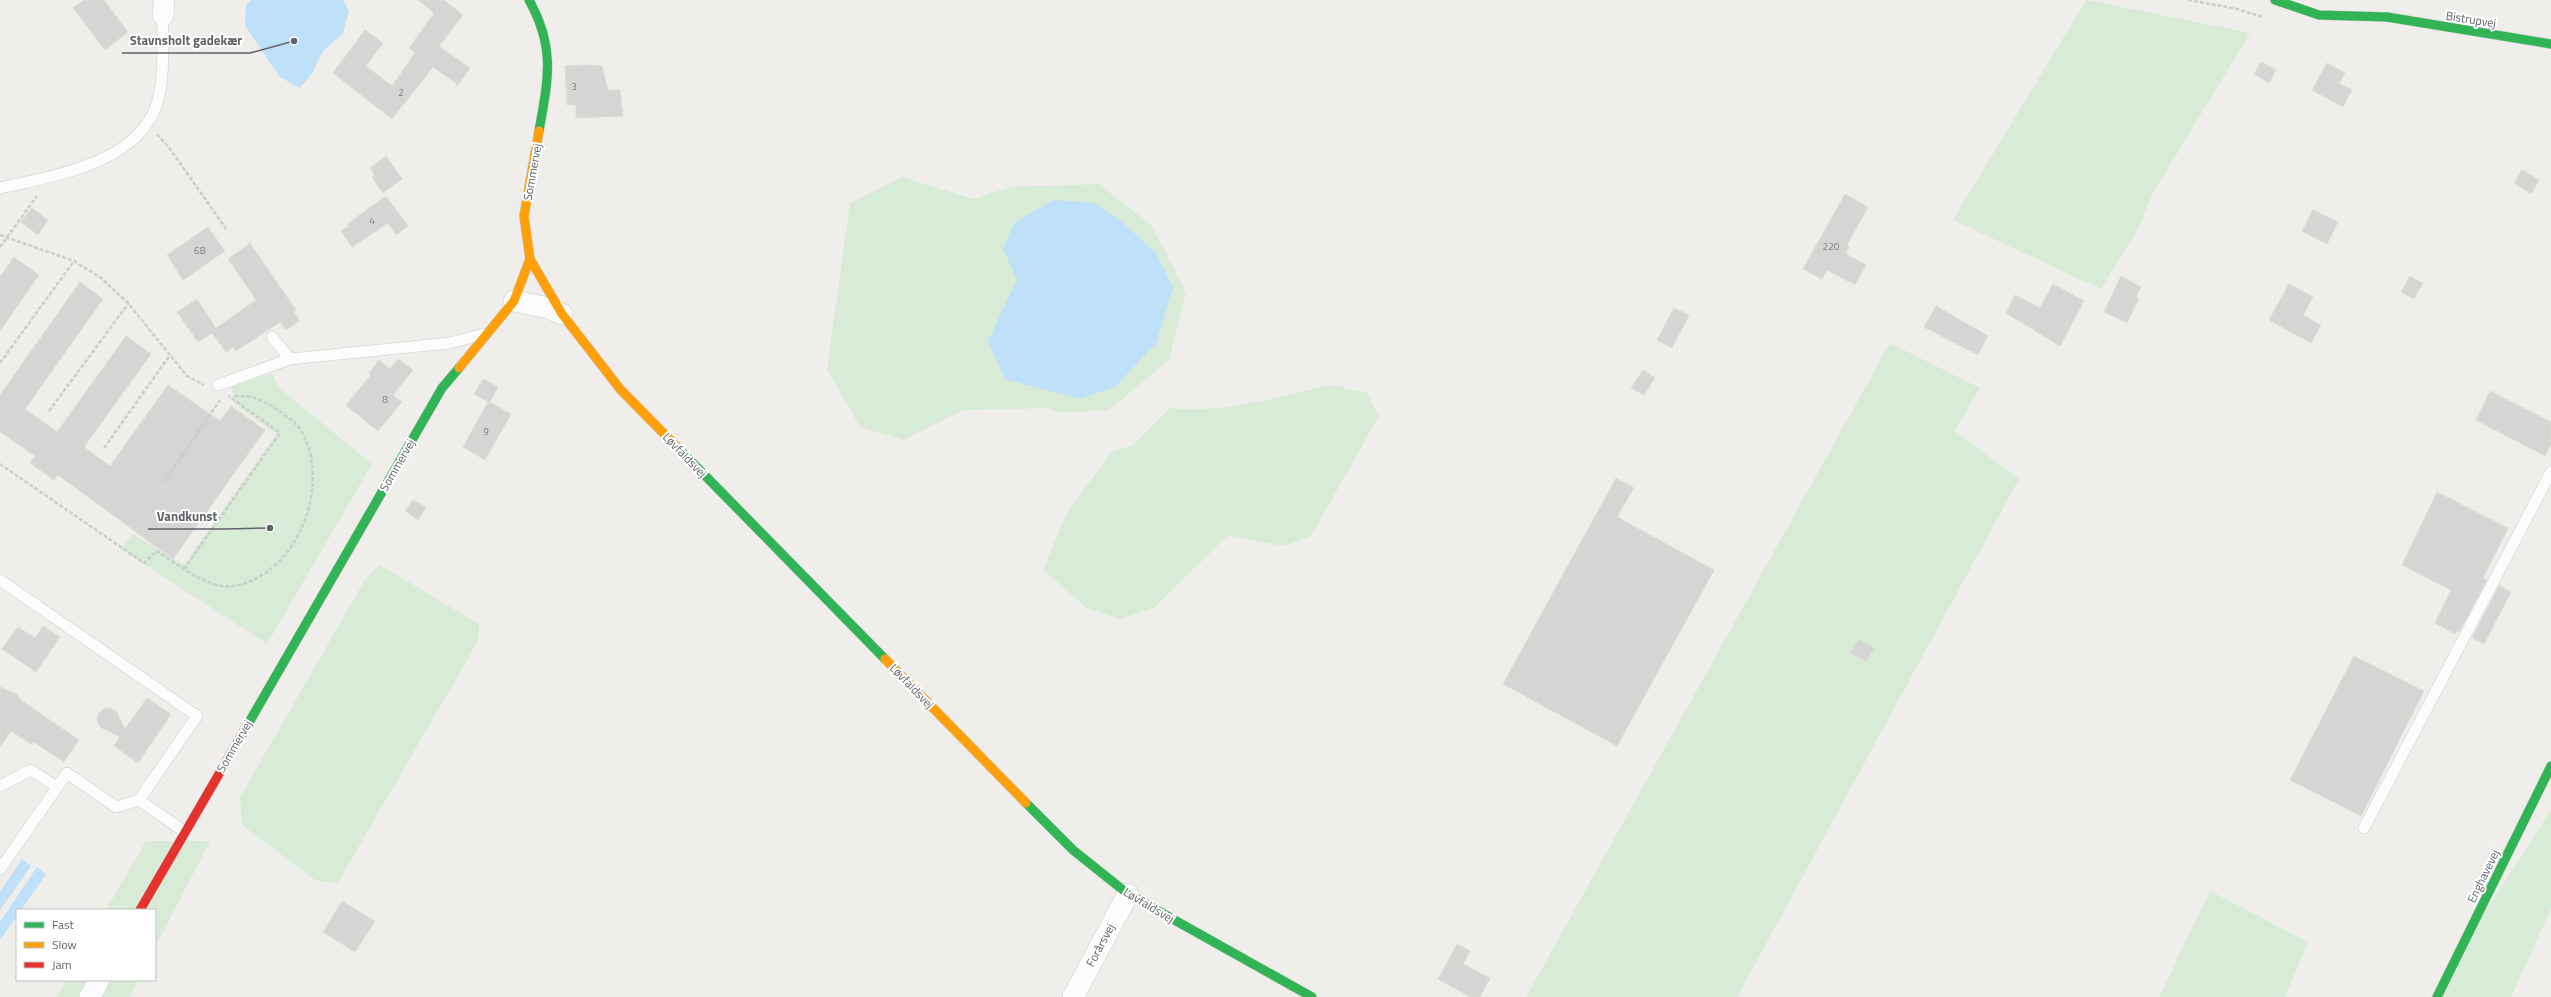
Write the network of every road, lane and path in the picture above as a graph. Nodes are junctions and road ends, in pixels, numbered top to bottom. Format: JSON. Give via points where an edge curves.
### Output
{"nodes":[{"id":1,"x":529,"y":0,"type":"edge"},
{"id":2,"x":2275,"y":0,"type":"edge"},
{"id":3,"x":164,"y":7,"type":"edge"},
{"id":4,"x":2352,"y":7,"type":"dead end"},
{"id":5,"x":2387,"y":17,"type":"junction"},
{"id":6,"x":2551,"y":44,"type":"edge"},
{"id":7,"x":149,"y":122,"type":"junction"},
{"id":8,"x":42,"y":178,"type":"junction"},
{"id":9,"x":0,"y":188,"type":"edge"},
{"id":10,"x":228,"y":230,"type":"dead end"},
{"id":11,"x":0,"y":235,"type":"edge"},
{"id":12,"x":7,"y":238,"type":"junction"},
{"id":13,"x":0,"y":247,"type":"edge"},
{"id":14,"x":530,"y":258,"type":"junction"},
{"id":15,"x":74,"y":261,"type":"junction"},
{"id":16,"x":514,"y":301,"type":"junction"},
{"id":17,"x":128,"y":303,"type":"junction"},
{"id":18,"x":562,"y":314,"type":"junction"},
{"id":19,"x":484,"y":333,"type":"junction"},
{"id":20,"x":272,"y":337,"type":"dead end"},
{"id":21,"x":170,"y":355,"type":"junction"},
{"id":22,"x":290,"y":360,"type":"junction"},
{"id":23,"x":0,"y":363,"type":"edge"},
{"id":24,"x":213,"y":386,"type":"junction"},
{"id":25,"x":222,"y":396,"type":"junction"},
{"id":26,"x":228,"y":396,"type":"junction"},
{"id":27,"x":49,"y":411,"type":"dead end"},
{"id":28,"x":104,"y":448,"type":"dead end"},
{"id":29,"x":0,"y":464,"type":"edge"},
{"id":30,"x":2551,"y":472,"type":"edge"},
{"id":31,"x":164,"y":482,"type":"dead end"},
{"id":32,"x":184,"y":569,"type":"junction"},
{"id":33,"x":0,"y":580,"type":"edge"},
{"id":34,"x":2551,"y":766,"type":"edge"},
{"id":35,"x":0,"y":786,"type":"edge"},
{"id":36,"x":57,"y":787,"type":"junction"},
{"id":37,"x":139,"y":800,"type":"junction"},
{"id":38,"x":2364,"y":828,"type":"dead end"},
{"id":39,"x":185,"y":832,"type":"junction"},
{"id":40,"x":0,"y":869,"type":"edge"},
{"id":41,"x":1128,"y":894,"type":"junction"},
{"id":42,"x":141,"y":909,"type":"edge"},
{"id":43,"x":99,"y":981,"type":"edge"},
{"id":44,"x":90,"y":997,"type":"edge"},
{"id":45,"x":1073,"y":997,"type":"edge"},
{"id":46,"x":1312,"y":997,"type":"edge"},
{"id":47,"x":2437,"y":997,"type":"edge"}],
"edges":[{"from":1,"to":14,"type":"street","name":"Sommervej","via":[[538,16],[548,49],[548,81],[524,216]]},
{"from":2,"to":5,"type":"street","name":"Bistrupvej","via":[[2319,15]]},
{"from":3,"to":7,"type":"lane","via":[[158,100]]},
{"from":4,"to":5,"type":"street","name":"Bistrupvej"},
{"from":5,"to":6,"type":"street","name":"Bistrupvej"},
{"from":7,"to":8,"type":"lane","via":[[133,139],[108,156],[81,169]]},
{"from":7,"to":10,"type":"path","via":[[160,141],[170,149]]},
{"from":8,"to":9,"type":"lane"},
{"from":8,"to":12,"type":"path","via":[[39,193]]},
{"from":11,"to":12,"type":"path"},
{"from":12,"to":13,"type":"path"},
{"from":12,"to":15,"type":"path"},
{"from":14,"to":16,"type":"street","name":"Sommervej"},
{"from":14,"to":18,"type":"street","name":"Løvfaldsvej"},
{"from":15,"to":17,"type":"path","via":[[101,278]]},
{"from":15,"to":23,"type":"path"},
{"from":16,"to":18,"type":"street","via":[[549,308]]},
{"from":16,"to":19,"type":"street","name":"Sommervej"},
{"from":17,"to":21,"type":"path"},
{"from":17,"to":27,"type":"path"},
{"from":18,"to":41,"type":"street","name":"Løvfaldsvej","via":[[620,389],[1073,850]]},
{"from":19,"to":22,"type":"lane","via":[[450,343]]},
{"from":19,"to":39,"type":"street","name":"Sommervej","via":[[442,388]]},
{"from":20,"to":22,"type":"lane"},
{"from":21,"to":24,"type":"path","via":[[187,376]]},
{"from":21,"to":28,"type":"path"},
{"from":22,"to":24,"type":"lane"},
{"from":24,"to":25,"type":"path","via":[[216,397]]},
{"from":25,"to":26,"type":"path"},
{"from":25,"to":31,"type":"path"},
{"from":26,"to":32,"type":"path","via":[[280,433]]},
{"from":26,"to":32,"type":"path","via":[[253,396],[286,414],[304,435],[312,461],[312,494],[304,524],[286,554],[264,574],[232,586],[201,580]]},
{"from":29,"to":32,"type":"path","via":[[144,563],[157,551]]},
{"from":30,"to":38,"type":"lane"},
{"from":33,"to":37,"type":"lane","via":[[197,716]]},
{"from":34,"to":47,"type":"street","name":"Enghavevej"},
{"from":35,"to":36,"type":"lane","via":[[31,770]]},
{"from":36,"to":37,"type":"lane","via":[[67,773],[116,807]]},
{"from":36,"to":40,"type":"lane"},
{"from":37,"to":39,"type":"lane"},
{"from":39,"to":42,"type":"street","name":"Sommervej"},
{"from":41,"to":45,"type":"street","name":"Forårsvej"},
{"from":41,"to":46,"type":"street","name":"Løvfaldsvej"},
{"from":43,"to":44,"type":"street"}]}
